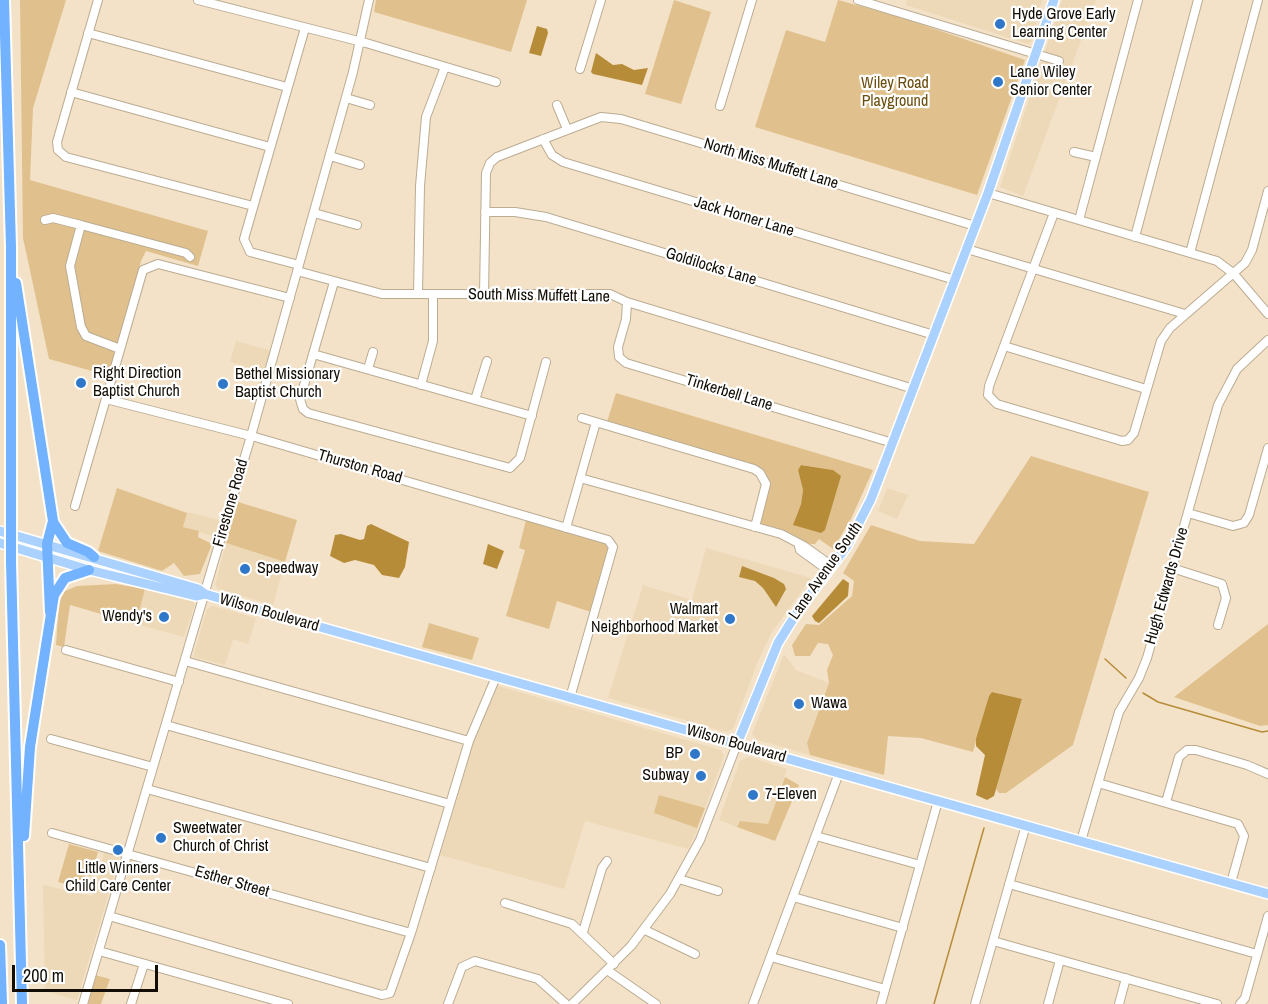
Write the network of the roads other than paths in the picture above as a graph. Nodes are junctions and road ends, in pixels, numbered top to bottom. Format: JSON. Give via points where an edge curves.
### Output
{"nodes":[{"id":1,"x":4,"y":0,"type":"edge"},
{"id":2,"x":98,"y":0,"type":"edge"},
{"id":3,"x":198,"y":0,"type":"edge"},
{"id":4,"x":369,"y":0,"type":"edge"},
{"id":5,"x":600,"y":0,"type":"edge"},
{"id":6,"x":752,"y":0,"type":"edge"},
{"id":7,"x":858,"y":0,"type":"edge"},
{"id":8,"x":1054,"y":0,"type":"edge"},
{"id":9,"x":1138,"y":0,"type":"edge"},
{"id":10,"x":1198,"y":0,"type":"edge"},
{"id":11,"x":1258,"y":0,"type":"edge"},
{"id":12,"x":305,"y":28,"type":"junction"},
{"id":13,"x":88,"y":33,"type":"junction"},
{"id":14,"x":360,"y":42,"type":"junction"},
{"id":15,"x":1037,"y":54,"type":"junction"},
{"id":16,"x":1059,"y":61,"type":"dead end"},
{"id":17,"x":445,"y":67,"type":"junction"},
{"id":18,"x":580,"y":69,"type":"dead end"},
{"id":19,"x":496,"y":82,"type":"dead end"},
{"id":20,"x":287,"y":87,"type":"junction"},
{"id":21,"x":71,"y":93,"type":"junction"},
{"id":22,"x":346,"y":98,"type":"junction"},
{"id":23,"x":370,"y":105,"type":"dead end"},
{"id":24,"x":557,"y":105,"type":"dead end"},
{"id":25,"x":720,"y":106,"type":"dead end"},
{"id":26,"x":567,"y":129,"type":"junction"},
{"id":27,"x":543,"y":139,"type":"junction"},
{"id":28,"x":270,"y":147,"type":"junction"},
{"id":29,"x":1074,"y":152,"type":"dead end"},
{"id":30,"x":330,"y":156,"type":"junction"},
{"id":31,"x":1096,"y":157,"type":"junction"},
{"id":32,"x":360,"y":165,"type":"dead end"},
{"id":33,"x":1268,"y":191,"type":"edge"},
{"id":34,"x":988,"y":193,"type":"junction"},
{"id":35,"x":254,"y":206,"type":"junction"},
{"id":36,"x":485,"y":212,"type":"junction"},
{"id":37,"x":314,"y":213,"type":"junction"},
{"id":38,"x":1054,"y":213,"type":"junction"},
{"id":39,"x":45,"y":220,"type":"dead end"},
{"id":40,"x":1079,"y":220,"type":"junction"},
{"id":41,"x":81,"y":225,"type":"junction"},
{"id":42,"x":357,"y":225,"type":"dead end"},
{"id":43,"x":975,"y":226,"type":"junction"},
{"id":44,"x":1135,"y":237,"type":"junction"},
{"id":45,"x":11,"y":247,"type":"junction"},
{"id":46,"x":967,"y":249,"type":"junction"},
{"id":47,"x":1190,"y":253,"type":"junction"},
{"id":48,"x":190,"y":257,"type":"dead end"},
{"id":49,"x":298,"y":268,"type":"junction"},
{"id":50,"x":1033,"y":269,"type":"junction"},
{"id":51,"x":1234,"y":274,"type":"junction"},
{"id":52,"x":955,"y":280,"type":"junction"},
{"id":53,"x":334,"y":282,"type":"junction"},
{"id":54,"x":418,"y":294,"type":"junction"},
{"id":55,"x":433,"y":294,"type":"junction"},
{"id":56,"x":484,"y":295,"type":"junction"},
{"id":57,"x":290,"y":298,"type":"junction"},
{"id":58,"x":627,"y":302,"type":"junction"},
{"id":59,"x":1185,"y":314,"type":"junction"},
{"id":60,"x":1268,"y":314,"type":"edge"},
{"id":61,"x":934,"y":335,"type":"junction"},
{"id":62,"x":1268,"y":340,"type":"edge"},
{"id":63,"x":1004,"y":346,"type":"junction"},
{"id":64,"x":120,"y":349,"type":"junction"},
{"id":65,"x":373,"y":352,"type":"dead end"},
{"id":66,"x":313,"y":354,"type":"junction"},
{"id":67,"x":487,"y":361,"type":"dead end"},
{"id":68,"x":546,"y":362,"type":"dead end"},
{"id":69,"x":368,"y":369,"type":"junction"},
{"id":70,"x":421,"y":385,"type":"junction"},
{"id":71,"x":914,"y":389,"type":"junction"},
{"id":72,"x":1146,"y":389,"type":"junction"},
{"id":73,"x":106,"y":399,"type":"junction"},
{"id":74,"x":475,"y":400,"type":"junction"},
{"id":75,"x":532,"y":416,"type":"junction"},
{"id":76,"x":582,"y":418,"type":"dead end"},
{"id":77,"x":596,"y":422,"type":"junction"},
{"id":78,"x":251,"y":436,"type":"junction"},
{"id":79,"x":893,"y":443,"type":"junction"},
{"id":80,"x":1268,"y":448,"type":"edge"},
{"id":81,"x":580,"y":478,"type":"junction"},
{"id":82,"x":75,"y":506,"type":"dead end"},
{"id":83,"x":1188,"y":513,"type":"junction"},
{"id":84,"x":53,"y":521,"type":"junction"},
{"id":85,"x":755,"y":527,"type":"junction"},
{"id":86,"x":566,"y":528,"type":"junction"},
{"id":87,"x":0,"y":531,"type":"edge"},
{"id":88,"x":0,"y":543,"type":"edge"},
{"id":89,"x":47,"y":544,"type":"junction"},
{"id":90,"x":48,"y":557,"type":"junction"},
{"id":91,"x":94,"y":557,"type":"junction"},
{"id":92,"x":1172,"y":568,"type":"junction"},
{"id":93,"x":831,"y":569,"type":"junction"},
{"id":94,"x":89,"y":570,"type":"junction"},
{"id":95,"x":205,"y":594,"type":"junction"},
{"id":96,"x":50,"y":612,"type":"junction"},
{"id":97,"x":1218,"y":625,"type":"dead end"},
{"id":98,"x":66,"y":650,"type":"dead end"},
{"id":99,"x":185,"y":661,"type":"junction"},
{"id":100,"x":496,"y":677,"type":"junction"},
{"id":101,"x":178,"y":682,"type":"junction"},
{"id":102,"x":570,"y":698,"type":"junction"},
{"id":103,"x":166,"y":725,"type":"junction"},
{"id":104,"x":51,"y":739,"type":"dead end"},
{"id":105,"x":469,"y":741,"type":"junction"},
{"id":106,"x":737,"y":744,"type":"junction"},
{"id":107,"x":153,"y":767,"type":"junction"},
{"id":108,"x":840,"y":773,"type":"junction"},
{"id":109,"x":1268,"y":774,"type":"edge"},
{"id":110,"x":1098,"y":783,"type":"junction"},
{"id":111,"x":147,"y":789,"type":"junction"},
{"id":112,"x":938,"y":801,"type":"junction"},
{"id":113,"x":1167,"y":802,"type":"junction"},
{"id":114,"x":450,"y":804,"type":"junction"},
{"id":115,"x":1026,"y":825,"type":"junction"},
{"id":116,"x":52,"y":833,"type":"dead end"},
{"id":117,"x":816,"y":836,"type":"junction"},
{"id":118,"x":1081,"y":841,"type":"junction"},
{"id":119,"x":128,"y":852,"type":"junction"},
{"id":120,"x":19,"y":856,"type":"junction"},
{"id":121,"x":607,"y":861,"type":"dead end"},
{"id":122,"x":920,"y":865,"type":"junction"},
{"id":123,"x":431,"y":868,"type":"junction"},
{"id":124,"x":679,"y":879,"type":"junction"},
{"id":125,"x":1231,"y":883,"type":"junction"},
{"id":126,"x":1009,"y":884,"type":"junction"},
{"id":127,"x":718,"y":891,"type":"dead end"},
{"id":128,"x":1268,"y":894,"type":"edge"},
{"id":129,"x":793,"y":897,"type":"junction"},
{"id":130,"x":505,"y":903,"type":"dead end"},
{"id":131,"x":109,"y":916,"type":"junction"},
{"id":132,"x":1268,"y":916,"type":"edge"},
{"id":133,"x":903,"y":928,"type":"junction"},
{"id":134,"x":645,"y":930,"type":"junction"},
{"id":135,"x":583,"y":932,"type":"junction"},
{"id":136,"x":411,"y":933,"type":"junction"},
{"id":137,"x":993,"y":941,"type":"junction"},
{"id":138,"x":0,"y":945,"type":"edge"},
{"id":139,"x":99,"y":951,"type":"junction"},
{"id":140,"x":695,"y":954,"type":"dead end"},
{"id":141,"x":1257,"y":954,"type":"junction"},
{"id":142,"x":771,"y":957,"type":"junction"},
{"id":143,"x":1060,"y":960,"type":"junction"},
{"id":144,"x":144,"y":964,"type":"junction"},
{"id":145,"x":614,"y":964,"type":"junction"},
{"id":146,"x":608,"y":970,"type":"junction"},
{"id":147,"x":1126,"y":978,"type":"junction"},
{"id":148,"x":885,"y":989,"type":"junction"},
{"id":149,"x":2,"y":1004,"type":"edge"},
{"id":150,"x":22,"y":1004,"type":"edge"},
{"id":151,"x":83,"y":1004,"type":"edge"},
{"id":152,"x":132,"y":1004,"type":"edge"},
{"id":153,"x":288,"y":1004,"type":"edge"},
{"id":154,"x":448,"y":1004,"type":"edge"},
{"id":155,"x":566,"y":1004,"type":"edge"},
{"id":156,"x":572,"y":1004,"type":"edge"},
{"id":157,"x":656,"y":1004,"type":"edge"},
{"id":158,"x":753,"y":1004,"type":"edge"},
{"id":159,"x":881,"y":1004,"type":"edge"},
{"id":160,"x":975,"y":1004,"type":"edge"},
{"id":161,"x":1048,"y":1004,"type":"edge"},
{"id":162,"x":1119,"y":1004,"type":"edge"},
{"id":163,"x":1217,"y":1004,"type":"edge"},
{"id":164,"x":1240,"y":1004,"type":"edge"}],
"edges":[{"from":1,"to":45,"type":"highway"},
{"from":2,"to":13,"type":"street"},
{"from":3,"to":12,"type":"street"},
{"from":4,"to":14,"type":"street","name":"Firestone Road"},
{"from":5,"to":18,"type":"street"},
{"from":6,"to":25,"type":"street"},
{"from":7,"to":15,"type":"street"},
{"from":8,"to":15,"type":"main road","name":"Lane Avenue South"},
{"from":9,"to":31,"type":"street"},
{"from":10,"to":44,"type":"street"},
{"from":11,"to":47,"type":"street"},
{"from":12,"to":14,"type":"street"},
{"from":12,"to":20,"type":"street"},
{"from":13,"to":20,"type":"street"},
{"from":13,"to":21,"type":"street"},
{"from":14,"to":17,"type":"street"},
{"from":14,"to":22,"type":"street","name":"Firestone Road"},
{"from":15,"to":16,"type":"street"},
{"from":15,"to":34,"type":"main road","name":"Lane Avenue South"},
{"from":17,"to":19,"type":"street"},
{"from":17,"to":54,"type":"street","via":[[426,117]]},
{"from":20,"to":28,"type":"street"},
{"from":21,"to":28,"type":"street"},
{"from":21,"to":35,"type":"street","via":[[57,142],[58,150],[66,157]]},
{"from":22,"to":23,"type":"street"},
{"from":22,"to":30,"type":"street","name":"Firestone Road"},
{"from":24,"to":26,"type":"street"},
{"from":26,"to":27,"type":"street","name":"North Miss Muffett Lane"},
{"from":26,"to":43,"type":"street","name":"North Miss Muffett Lane","via":[[601,117],[614,117]]},
{"from":27,"to":36,"type":"street","name":"North Miss Muffett Lane","via":[[490,163]]},
{"from":27,"to":52,"type":"street","name":"Jack Horner Lane","via":[[552,154],[563,162]]},
{"from":28,"to":35,"type":"street"},
{"from":29,"to":31,"type":"street"},
{"from":30,"to":32,"type":"street"},
{"from":30,"to":37,"type":"street","name":"Firestone Road"},
{"from":31,"to":40,"type":"street"},
{"from":33,"to":51,"type":"street","via":[[1252,250]]},
{"from":34,"to":38,"type":"street"},
{"from":34,"to":43,"type":"main road","name":"Lane Avenue South"},
{"from":35,"to":49,"type":"street","name":"South Miss Muffett Lane","via":[[244,239],[247,248]]},
{"from":36,"to":56,"type":"street"},
{"from":36,"to":61,"type":"street","name":"Goldilocks Lane","via":[[546,217]]},
{"from":37,"to":42,"type":"street"},
{"from":37,"to":49,"type":"street","name":"Firestone Road"},
{"from":38,"to":40,"type":"street"},
{"from":38,"to":50,"type":"street"},
{"from":39,"to":41,"type":"street","via":[[53,218]]},
{"from":40,"to":44,"type":"street"},
{"from":41,"to":48,"type":"street"},
{"from":41,"to":64,"type":"street","via":[[70,266],[81,327],[86,336]]},
{"from":43,"to":46,"type":"main road","name":"Lane Avenue South"},
{"from":44,"to":47,"type":"street"},
{"from":45,"to":84,"type":"highway"},
{"from":45,"to":120,"type":"highway","bridge":true,"via":[[11,562]]},
{"from":46,"to":50,"type":"street"},
{"from":46,"to":52,"type":"main road","name":"Lane Avenue South"},
{"from":47,"to":51,"type":"street","via":[[1217,261]]},
{"from":49,"to":53,"type":"street","name":"South Miss Muffett Lane"},
{"from":49,"to":57,"type":"street","name":"Firestone Road"},
{"from":50,"to":59,"type":"street"},
{"from":50,"to":63,"type":"street"},
{"from":51,"to":59,"type":"street"},
{"from":51,"to":60,"type":"street"},
{"from":52,"to":61,"type":"main road","name":"Lane Avenue South"},
{"from":53,"to":54,"type":"street","name":"South Miss Muffett Lane","via":[[376,294]]},
{"from":53,"to":66,"type":"street"},
{"from":54,"to":55,"type":"street","name":"South Miss Muffett Lane"},
{"from":55,"to":56,"type":"street","name":"South Miss Muffett Lane"},
{"from":55,"to":70,"type":"street","via":[[433,341]]},
{"from":56,"to":58,"type":"street","name":"South Miss Muffett Lane","via":[[610,294]]},
{"from":57,"to":64,"type":"street","via":[[158,264],[150,266],[143,270]]},
{"from":57,"to":78,"type":"street","name":"Firestone Road"},
{"from":58,"to":71,"type":"street","name":"South Miss Muffett Lane"},
{"from":58,"to":79,"type":"street","name":"Tinkerbell Lane","via":[[618,347],[620,357],[627,363]]},
{"from":59,"to":72,"type":"street","via":[[1161,341]]},
{"from":61,"to":71,"type":"main road","name":"Lane Avenue South"},
{"from":62,"to":83,"type":"street","name":"Hugh Edwards Drive","via":[[1237,369],[1222,393]]},
{"from":63,"to":72,"type":"street"},
{"from":63,"to":72,"type":"street","via":[[989,386],[988,395],[997,404],[1117,441],[1128,440],[1134,434]]},
{"from":64,"to":73,"type":"street"},
{"from":65,"to":69,"type":"street"},
{"from":66,"to":69,"type":"street"},
{"from":66,"to":75,"type":"street","via":[[301,404],[308,413],[504,468],[515,466],[520,459]]},
{"from":67,"to":74,"type":"street"},
{"from":68,"to":75,"type":"street"},
{"from":69,"to":70,"type":"street"},
{"from":70,"to":74,"type":"street"},
{"from":71,"to":79,"type":"main road","name":"Lane Avenue South"},
{"from":73,"to":78,"type":"street","name":"Thurston Road"},
{"from":73,"to":82,"type":"street"},
{"from":74,"to":75,"type":"street"},
{"from":76,"to":77,"type":"street"},
{"from":77,"to":81,"type":"street"},
{"from":77,"to":85,"type":"street","via":[[760,473],[766,484]]},
{"from":78,"to":86,"type":"street","name":"Thurston Road"},
{"from":78,"to":95,"type":"street","name":"Firestone Road"},
{"from":79,"to":93,"type":"main road","name":"Lane Avenue South","via":[[863,517]]},
{"from":80,"to":83,"type":"street","via":[[1244,523],[1233,526]]},
{"from":81,"to":85,"type":"street"},
{"from":81,"to":86,"type":"street"},
{"from":83,"to":92,"type":"street","name":"Hugh Edwards Drive"},
{"from":84,"to":89,"type":"highway"},
{"from":84,"to":91,"type":"highway","via":[[67,543]]},
{"from":85,"to":93,"type":"street","via":[[781,534]]},
{"from":86,"to":102,"type":"street","name":"Thurston Road","via":[[612,543]]},
{"from":87,"to":89,"type":"main road","name":"Wilson Boulevard"},
{"from":88,"to":90,"type":"main road","name":"Wilson Boulevard"},
{"from":89,"to":90,"type":"highway"},
{"from":89,"to":91,"type":"main road","name":"Wilson Boulevard"},
{"from":90,"to":94,"type":"main road","name":"Wilson Boulevard"},
{"from":90,"to":96,"type":"highway"},
{"from":91,"to":95,"type":"main road","name":"Wilson Boulevard"},
{"from":92,"to":97,"type":"street","via":[[1222,584],[1226,598]]},
{"from":92,"to":110,"type":"street","name":"Hugh Edwards Drive","via":[[1147,658],[1119,712]]},
{"from":93,"to":106,"type":"main road","name":"Lane Avenue South","via":[[778,643]]},
{"from":94,"to":95,"type":"main road","name":"Wilson Boulevard","via":[[196,596]]},
{"from":94,"to":96,"type":"highway","via":[[71,574],[60,583]]},
{"from":95,"to":99,"type":"street","name":"Firestone Road"},
{"from":95,"to":100,"type":"main road","name":"Wilson Boulevard"},
{"from":96,"to":120,"type":"highway","via":[[30,747],[24,846]]},
{"from":98,"to":101,"type":"street"},
{"from":99,"to":101,"type":"street","name":"Firestone Road"},
{"from":99,"to":105,"type":"street"},
{"from":100,"to":102,"type":"main road","name":"Wilson Boulevard"},
{"from":100,"to":105,"type":"street"},
{"from":101,"to":103,"type":"street","name":"Firestone Road"},
{"from":102,"to":106,"type":"main road","name":"Wilson Boulevard"},
{"from":103,"to":107,"type":"street","name":"Firestone Road"},
{"from":103,"to":114,"type":"street"},
{"from":104,"to":107,"type":"street"},
{"from":105,"to":114,"type":"street"},
{"from":106,"to":108,"type":"main road","name":"Wilson Boulevard"},
{"from":106,"to":124,"type":"street","name":"Lane Avenue South","via":[[700,840]]},
{"from":107,"to":111,"type":"street","name":"Firestone Road"},
{"from":108,"to":112,"type":"main road","name":"Wilson Boulevard"},
{"from":108,"to":117,"type":"street"},
{"from":109,"to":113,"type":"street","via":[[1187,750],[1179,757]]},
{"from":110,"to":113,"type":"street"},
{"from":110,"to":118,"type":"street","name":"Hugh Edwards Drive"},
{"from":111,"to":119,"type":"street","name":"Firestone Road"},
{"from":111,"to":123,"type":"street"},
{"from":112,"to":115,"type":"main road","name":"Wilson Boulevard"},
{"from":112,"to":122,"type":"street"},
{"from":113,"to":125,"type":"street","via":[[1234,821],[1242,827],[1244,837]]},
{"from":114,"to":123,"type":"street"},
{"from":115,"to":118,"type":"main road","name":"Wilson Boulevard"},
{"from":115,"to":126,"type":"street"},
{"from":116,"to":119,"type":"street","name":"Esther Street"},
{"from":117,"to":122,"type":"street"},
{"from":117,"to":129,"type":"street"},
{"from":118,"to":125,"type":"main road","name":"Wilson Boulevard"},
{"from":119,"to":131,"type":"street","name":"Firestone Road"},
{"from":119,"to":136,"type":"street","name":"Esther Street"},
{"from":120,"to":150,"type":"highway"},
{"from":121,"to":135,"type":"street"},
{"from":122,"to":133,"type":"street"},
{"from":123,"to":136,"type":"street"},
{"from":124,"to":127,"type":"street"},
{"from":124,"to":134,"type":"street","name":"Lane Avenue South"},
{"from":125,"to":128,"type":"main road","name":"Wilson Boulevard"},
{"from":126,"to":137,"type":"street"},
{"from":126,"to":141,"type":"street"},
{"from":129,"to":133,"type":"street"},
{"from":129,"to":142,"type":"street"},
{"from":130,"to":135,"type":"street","via":[[567,921]]},
{"from":131,"to":136,"type":"street","via":[[382,995],[390,993]]},
{"from":131,"to":139,"type":"street","name":"Firestone Road"},
{"from":132,"to":141,"type":"street"},
{"from":133,"to":148,"type":"street"},
{"from":134,"to":140,"type":"street"},
{"from":134,"to":145,"type":"street","name":"Lane Avenue South"},
{"from":135,"to":145,"type":"street"},
{"from":137,"to":143,"type":"street"},
{"from":137,"to":160,"type":"street"},
{"from":138,"to":149,"type":"highway"},
{"from":139,"to":144,"type":"street"},
{"from":139,"to":151,"type":"street","name":"Firestone Road"},
{"from":141,"to":164,"type":"street"},
{"from":142,"to":148,"type":"street"},
{"from":142,"to":158,"type":"street"},
{"from":143,"to":147,"type":"street"},
{"from":143,"to":161,"type":"street"},
{"from":144,"to":152,"type":"street"},
{"from":144,"to":153,"type":"street"},
{"from":145,"to":146,"type":"street","name":"Lane Avenue South"},
{"from":146,"to":156,"type":"street","name":"Lane Avenue South"},
{"from":146,"to":157,"type":"street"},
{"from":147,"to":162,"type":"street"},
{"from":147,"to":163,"type":"street"},
{"from":148,"to":159,"type":"street"},
{"from":154,"to":155,"type":"street","via":[[458,973],[470,961],[538,979]]}]}
